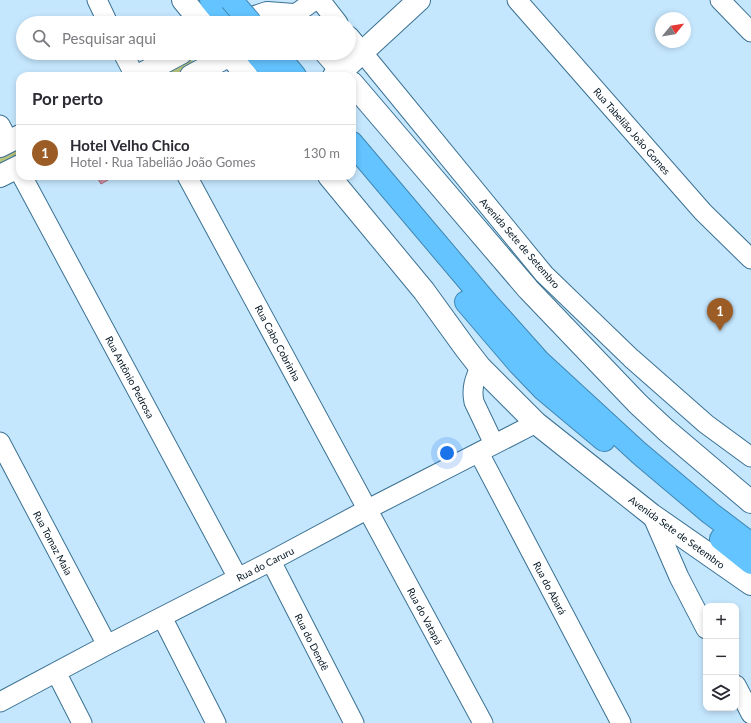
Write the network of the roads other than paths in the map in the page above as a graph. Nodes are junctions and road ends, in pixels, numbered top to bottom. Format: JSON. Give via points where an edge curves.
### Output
{"nodes":[{"id":1,"x":97,"y":0,"type":"edge"},
{"id":2,"x":183,"y":0,"type":"edge"},
{"id":3,"x":211,"y":0,"type":"edge"},
{"id":4,"x":231,"y":0,"type":"edge"},
{"id":5,"x":315,"y":0,"type":"edge"},
{"id":6,"x":320,"y":0,"type":"edge"},
{"id":7,"x":419,"y":0,"type":"edge"},
{"id":8,"x":517,"y":0,"type":"edge"},
{"id":9,"x":720,"y":0,"type":"edge"},
{"id":10,"x":292,"y":13,"type":"edge"},
{"id":11,"x":105,"y":16,"type":"edge"},
{"id":12,"x":196,"y":16,"type":"edge"},
{"id":13,"x":224,"y":16,"type":"edge"},
{"id":14,"x":245,"y":16,"type":"edge"},
{"id":15,"x":258,"y":16,"type":"edge"},
{"id":16,"x":333,"y":16,"type":"edge"},
{"id":17,"x":751,"y":32,"type":"edge"},
{"id":18,"x":356,"y":43,"type":"edge"},
{"id":19,"x":356,"y":45,"type":"edge"},
{"id":20,"x":127,"y":60,"type":"edge"},
{"id":21,"x":167,"y":60,"type":"edge"},
{"id":22,"x":219,"y":60,"type":"edge"},
{"id":23,"x":234,"y":60,"type":"edge"},
{"id":24,"x":262,"y":60,"type":"edge"},
{"id":25,"x":282,"y":60,"type":"edge"},
{"id":26,"x":331,"y":60,"type":"edge"},
{"id":27,"x":350,"y":60,"type":"edge"},
{"id":28,"x":134,"y":72,"type":"edge"},
{"id":29,"x":144,"y":72,"type":"edge"},
{"id":30,"x":198,"y":72,"type":"edge"},
{"id":31,"x":244,"y":72,"type":"edge"},
{"id":32,"x":272,"y":72,"type":"edge"},
{"id":33,"x":293,"y":72,"type":"edge"},
{"id":34,"x":340,"y":72,"type":"edge"},
{"id":35,"x":346,"y":72,"type":"edge"},
{"id":36,"x":356,"y":91,"type":"edge"},
{"id":37,"x":356,"y":148,"type":"edge"},
{"id":38,"x":356,"y":172,"type":"edge"},
{"id":39,"x":21,"y":180,"type":"edge"},
{"id":40,"x":189,"y":180,"type":"edge"},
{"id":41,"x":332,"y":180,"type":"edge"},
{"id":42,"x":751,"y":259,"type":"edge"},
{"id":43,"x":480,"y":367,"type":"junction"},
{"id":44,"x":536,"y":423,"type":"junction"},
{"id":45,"x":0,"y":442,"type":"edge"},
{"id":46,"x":486,"y":448,"type":"junction"},
{"id":47,"x":751,"y":457,"type":"edge"},
{"id":48,"x":751,"y":502,"type":"edge"},
{"id":49,"x":368,"y":509,"type":"junction"},
{"id":50,"x":652,"y":515,"type":"junction"},
{"id":51,"x":707,"y":519,"type":"junction"},
{"id":52,"x":751,"y":544,"type":"edge"},
{"id":53,"x":270,"y":561,"type":"junction"},
{"id":54,"x":751,"y":562,"type":"edge"},
{"id":55,"x":238,"y":578,"type":"junction"},
{"id":56,"x":751,"y":584,"type":"edge"},
{"id":57,"x":162,"y":617,"type":"junction"},
{"id":58,"x":703,"y":623,"type":"edge"},
{"id":59,"x":107,"y":645,"type":"junction"},
{"id":60,"x":56,"y":672,"type":"junction"},
{"id":61,"x":739,"y":691,"type":"edge"},
{"id":62,"x":0,"y":702,"type":"edge"},
{"id":63,"x":751,"y":714,"type":"edge"},
{"id":64,"x":82,"y":723,"type":"edge"},
{"id":65,"x":216,"y":723,"type":"edge"},
{"id":66,"x":354,"y":723,"type":"edge"},
{"id":67,"x":483,"y":723,"type":"edge"},
{"id":68,"x":622,"y":723,"type":"edge"}],
"edges":[{"from":1,"to":11,"type":"street"},
{"from":2,"to":12,"type":"main road"},
{"from":3,"to":13,"type":"highway"},
{"from":4,"to":14,"type":"highway","bridge":true},
{"from":5,"to":10,"type":"street"},
{"from":6,"to":16,"type":"street"},
{"from":7,"to":18,"type":"main road"},
{"from":8,"to":42,"type":"street","name":"Rua Tabelião João Gomes","via":[[703,212]]},
{"from":9,"to":17,"type":"street"},
{"from":10,"to":15,"type":"main road","via":[[267,13]]},
{"from":19,"to":47,"type":"street","name":"Avenida Sete de Setembro","via":[[544,274],[631,358],[706,424]]},
{"from":20,"to":28,"type":"street"},
{"from":21,"to":29,"type":"main road"},
{"from":22,"to":30,"type":"main road"},
{"from":23,"to":31,"type":"main road"},
{"from":24,"to":32,"type":"highway"},
{"from":25,"to":33,"type":"highway"},
{"from":26,"to":34,"type":"main road"},
{"from":27,"to":35,"type":"main road"},
{"from":36,"to":48,"type":"main road","via":[[528,289],[638,404]]},
{"from":37,"to":51,"type":"highway","name":"Avenida Sete de Setembro","via":[[539,361]]},
{"from":38,"to":51,"type":"highway","name":"Avenida Sete de Setembro","via":[[542,389]]},
{"from":39,"to":55,"type":"street","name":"Rua Antônio Pedrosa"},
{"from":40,"to":49,"type":"street","name":"Rua Cabo Cobrinha"},
{"from":41,"to":43,"type":"main road","name":"Avenida Sete de Setembro","via":[[424,291]]},
{"from":43,"to":44,"type":"main road","name":"Avenida Sete de Setembro"},
{"from":43,"to":46,"type":"street","via":[[472,391]]},
{"from":44,"to":46,"type":"street","name":"Rua do Caruru"},
{"from":44,"to":50,"type":"main road","name":"Avenida Sete de Setembro"},
{"from":45,"to":59,"type":"street","name":"Rua Tomaz Maia"},
{"from":46,"to":49,"type":"street","name":"Rua do Caruru"},
{"from":46,"to":68,"type":"street","name":"Rua do Abará"},
{"from":49,"to":53,"type":"street","name":"Rua do Caruru"},
{"from":49,"to":67,"type":"street","name":"Rua do Vatapá"},
{"from":50,"to":56,"type":"main road","name":"Avenida Sete de Setembro"},
{"from":50,"to":58,"type":"street","via":[[679,577]]},
{"from":51,"to":52,"type":"highway","name":"Avenida Sete de Setembro"},
{"from":51,"to":54,"type":"highway","name":"Avenida Sete de Setembro"},
{"from":53,"to":55,"type":"street","name":"Rua do Caruru"},
{"from":53,"to":66,"type":"street","name":"Rua do Dendê"},
{"from":55,"to":57,"type":"street","name":"Rua do Caruru"},
{"from":57,"to":59,"type":"street","name":"Rua do Caruru"},
{"from":57,"to":65,"type":"street"},
{"from":59,"to":60,"type":"street","name":"Rua do Caruru"},
{"from":60,"to":62,"type":"street","name":"Rua do Caruru"},
{"from":60,"to":64,"type":"street"},
{"from":61,"to":63,"type":"street"}]}
